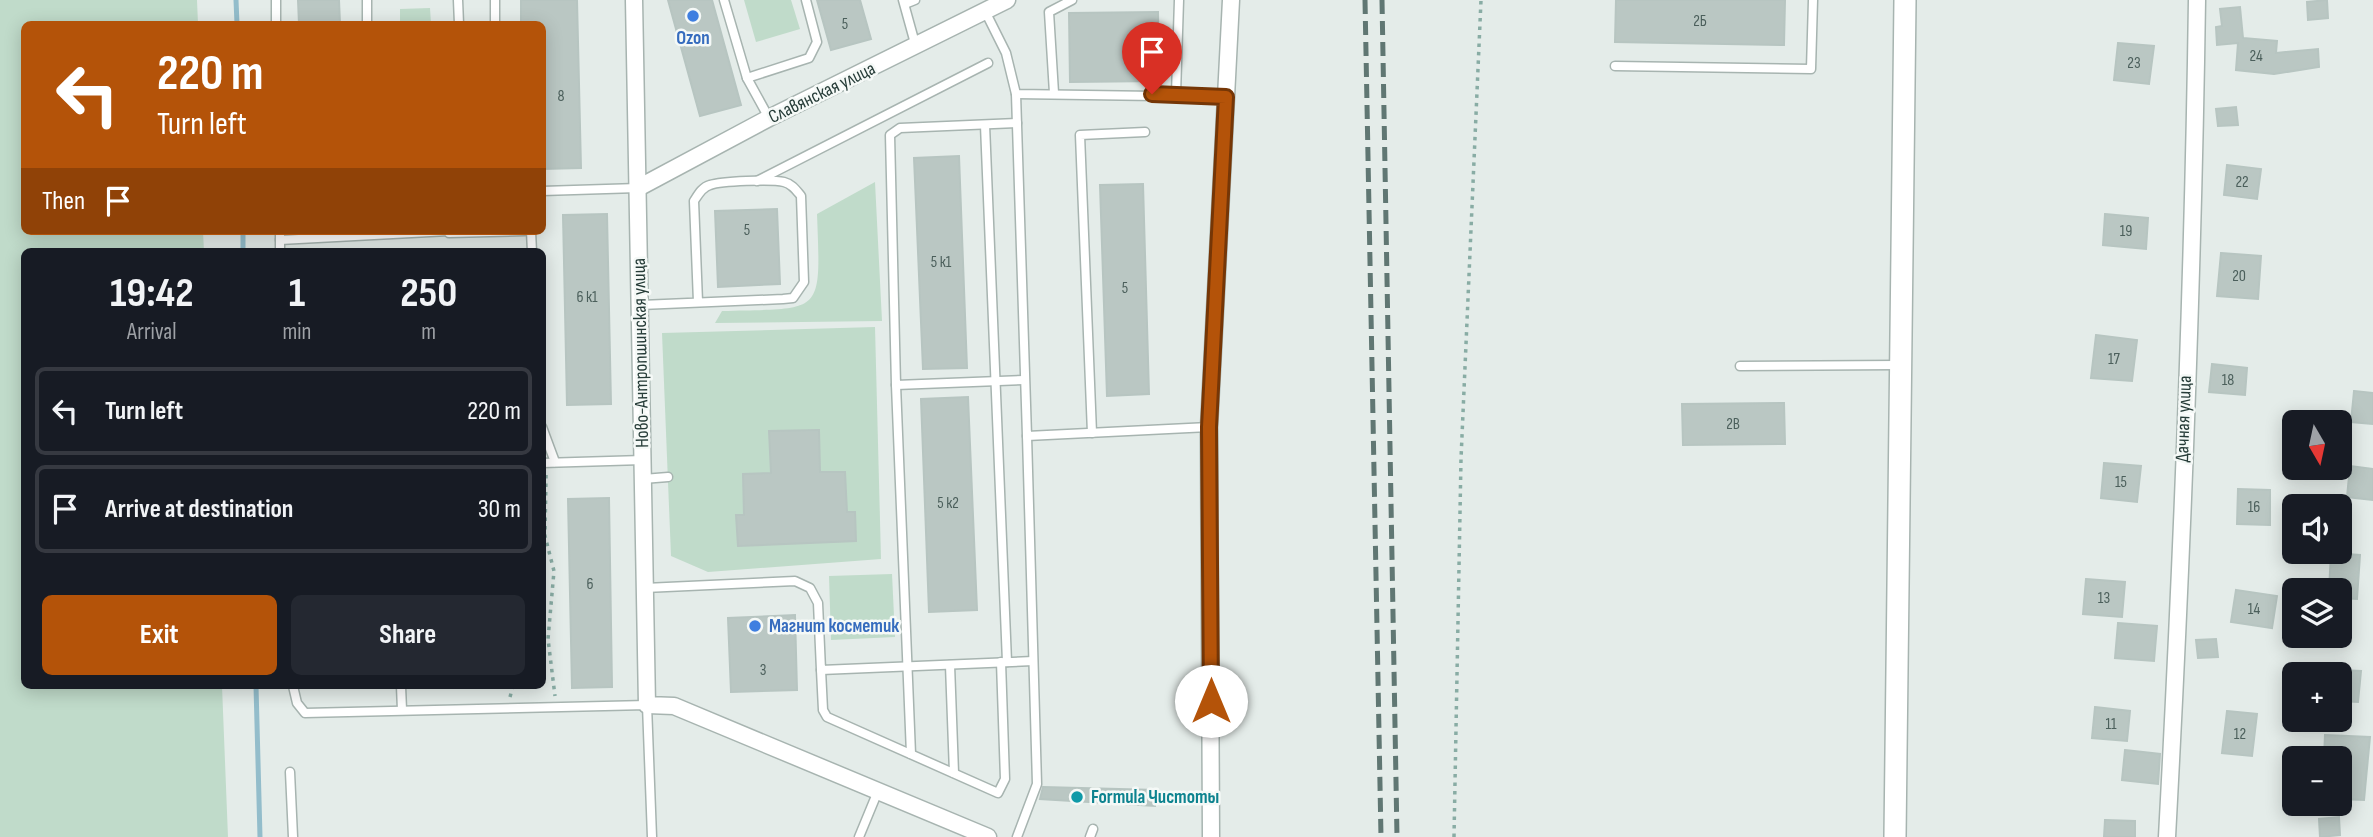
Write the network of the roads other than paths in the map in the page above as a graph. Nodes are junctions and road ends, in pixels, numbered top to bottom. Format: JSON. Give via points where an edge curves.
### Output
{"nodes":[{"id":1,"x":276,"y":0,"type":"edge"},
{"id":2,"x":367,"y":0,"type":"edge"},
{"id":3,"x":458,"y":0,"type":"edge"},
{"id":4,"x":495,"y":0,"type":"edge"},
{"id":5,"x":635,"y":0,"type":"edge"},
{"id":6,"x":724,"y":0,"type":"edge"},
{"id":7,"x":806,"y":0,"type":"edge"},
{"id":8,"x":915,"y":0,"type":"edge"},
{"id":9,"x":1007,"y":0,"type":"edge"},
{"id":10,"x":1072,"y":0,"type":"edge"},
{"id":11,"x":1179,"y":0,"type":"edge"},
{"id":12,"x":1231,"y":0,"type":"edge"},
{"id":13,"x":1812,"y":0,"type":"edge"},
{"id":14,"x":1905,"y":0,"type":"edge"},
{"id":15,"x":2197,"y":0,"type":"edge"},
{"id":16,"x":904,"y":2,"type":"edge"},
{"id":17,"x":985,"y":11,"type":"junction"},
{"id":18,"x":276,"y":21,"type":"edge"},
{"id":19,"x":367,"y":21,"type":"edge"},
{"id":20,"x":459,"y":21,"type":"edge"},
{"id":21,"x":495,"y":21,"type":"edge"},
{"id":22,"x":916,"y":47,"type":"junction"},
{"id":23,"x":988,"y":62,"type":"dead end"},
{"id":24,"x":1615,"y":66,"type":"dead end"},
{"id":25,"x":747,"y":78,"type":"junction"},
{"id":26,"x":1054,"y":93,"type":"junction"},
{"id":27,"x":1016,"y":94,"type":"junction"},
{"id":28,"x":1176,"y":94,"type":"junction"},
{"id":29,"x":1226,"y":97,"type":"junction"},
{"id":30,"x":769,"y":118,"type":"junction"},
{"id":31,"x":881,"y":118,"type":"junction"},
{"id":32,"x":1017,"y":123,"type":"junction"},
{"id":33,"x":985,"y":125,"type":"junction"},
{"id":34,"x":1145,"y":132,"type":"dead end"},
{"id":35,"x":890,"y":135,"type":"junction"},
{"id":36,"x":754,"y":182,"type":"junction"},
{"id":37,"x":638,"y":188,"type":"junction"},
{"id":38,"x":546,"y":191,"type":"edge"},
{"id":39,"x":698,"y":302,"type":"junction"},
{"id":40,"x":640,"y":305,"type":"junction"},
{"id":41,"x":1901,"y":365,"type":"junction"},
{"id":42,"x":1740,"y":366,"type":"dead end"},
{"id":43,"x":1024,"y":380,"type":"junction"},
{"id":44,"x":996,"y":382,"type":"junction"},
{"id":45,"x":896,"y":385,"type":"junction"},
{"id":46,"x":1209,"y":427,"type":"junction"},
{"id":47,"x":1092,"y":433,"type":"junction"},
{"id":48,"x":1027,"y":436,"type":"junction"},
{"id":49,"x":643,"y":460,"type":"junction"},
{"id":50,"x":548,"y":463,"type":"edge"},
{"id":51,"x":668,"y":477,"type":"dead end"},
{"id":52,"x":643,"y":479,"type":"junction"},
{"id":53,"x":645,"y":588,"type":"junction"},
{"id":54,"x":1033,"y":661,"type":"junction"},
{"id":55,"x":1004,"y":662,"type":"junction"},
{"id":56,"x":950,"y":664,"type":"junction"},
{"id":57,"x":907,"y":666,"type":"junction"},
{"id":58,"x":821,"y":670,"type":"junction"},
{"id":59,"x":294,"y":689,"type":"edge"},
{"id":60,"x":401,"y":689,"type":"edge"},
{"id":61,"x":647,"y":705,"type":"junction"},
{"id":62,"x":402,"y":710,"type":"junction"},
{"id":63,"x":911,"y":754,"type":"junction"},
{"id":64,"x":290,"y":772,"type":"dead end"},
{"id":65,"x":954,"y":773,"type":"junction"},
{"id":66,"x":878,"y":791,"type":"junction"},
{"id":67,"x":293,"y":837,"type":"edge"},
{"id":68,"x":652,"y":837,"type":"edge"},
{"id":69,"x":859,"y":837,"type":"edge"},
{"id":70,"x":988,"y":837,"type":"edge"},
{"id":71,"x":1017,"y":837,"type":"edge"},
{"id":72,"x":1212,"y":837,"type":"edge"},
{"id":73,"x":1895,"y":837,"type":"edge"},
{"id":74,"x":2167,"y":837,"type":"edge"}],
"edges":[{"from":1,"to":18,"type":"lane"},
{"from":2,"to":19,"type":"lane"},
{"from":3,"to":20,"type":"lane"},
{"from":4,"to":21,"type":"lane"},
{"from":5,"to":37,"type":"street","name":"Ново-Антропшинская улица"},
{"from":6,"to":25,"type":"lane"},
{"from":7,"to":25,"type":"lane","via":[[817,43],[809,58]]},
{"from":8,"to":16,"type":"lane"},
{"from":9,"to":17,"type":"street","name":"Славянская улица"},
{"from":10,"to":26,"type":"lane","via":[[1049,12]]},
{"from":11,"to":28,"type":"lane"},
{"from":12,"to":29,"type":"street"},
{"from":13,"to":24,"type":"lane","via":[[1811,69]]},
{"from":14,"to":41,"type":"street"},
{"from":15,"to":74,"type":"street","name":"Дачная улица","via":[[2194,192]]},
{"from":16,"to":22,"type":"lane"},
{"from":17,"to":22,"type":"street","name":"Славянская улица"},
{"from":17,"to":27,"type":"lane","via":[[1006,53]]},
{"from":22,"to":30,"type":"street","name":"Славянская улица"},
{"from":23,"to":31,"type":"lane"},
{"from":25,"to":30,"type":"lane"},
{"from":26,"to":27,"type":"lane"},
{"from":26,"to":28,"type":"lane"},
{"from":27,"to":32,"type":"lane"},
{"from":28,"to":29,"type":"lane"},
{"from":29,"to":46,"type":"street"},
{"from":30,"to":37,"type":"street","name":"Славянская улица"},
{"from":31,"to":35,"type":"lane"},
{"from":31,"to":36,"type":"lane"},
{"from":32,"to":33,"type":"lane"},
{"from":32,"to":43,"type":"lane"},
{"from":33,"to":35,"type":"lane","via":[[900,128]]},
{"from":33,"to":44,"type":"lane"},
{"from":34,"to":47,"type":"lane","via":[[1080,135]]},
{"from":35,"to":45,"type":"lane"},
{"from":36,"to":39,"type":"lane","via":[[709,185],[694,201]]},
{"from":36,"to":39,"type":"lane","via":[[784,181],[801,196],[804,282],[793,298]]},
{"from":37,"to":38,"type":"lane"},
{"from":37,"to":40,"type":"street","name":"Ново-Антропшинская улица"},
{"from":39,"to":40,"type":"lane"},
{"from":40,"to":49,"type":"street","name":"Ново-Антропшинская улица"},
{"from":41,"to":42,"type":"lane"},
{"from":41,"to":73,"type":"street"},
{"from":43,"to":44,"type":"lane"},
{"from":43,"to":48,"type":"lane"},
{"from":44,"to":45,"type":"lane"},
{"from":44,"to":55,"type":"lane"},
{"from":45,"to":57,"type":"lane"},
{"from":46,"to":47,"type":"lane"},
{"from":46,"to":72,"type":"street"},
{"from":47,"to":48,"type":"lane"},
{"from":48,"to":54,"type":"lane"},
{"from":49,"to":50,"type":"lane"},
{"from":49,"to":52,"type":"street","name":"Ново-Антропшинская улица"},
{"from":51,"to":52,"type":"lane"},
{"from":52,"to":53,"type":"street","name":"Ново-Антропшинская улица"},
{"from":53,"to":58,"type":"lane","via":[[795,581],[810,588],[818,603]]},
{"from":53,"to":61,"type":"street","name":"Ново-Антропшинская улица"},
{"from":54,"to":55,"type":"lane"},
{"from":54,"to":71,"type":"lane","via":[[1037,784]]},
{"from":55,"to":56,"type":"lane"},
{"from":55,"to":65,"type":"lane","via":[[1005,779],[998,793]]},
{"from":56,"to":57,"type":"lane"},
{"from":56,"to":65,"type":"lane"},
{"from":57,"to":58,"type":"lane"},
{"from":57,"to":63,"type":"lane"},
{"from":58,"to":63,"type":"lane","via":[[827,717]]},
{"from":59,"to":62,"type":"lane","via":[[306,713]]},
{"from":60,"to":62,"type":"lane"},
{"from":61,"to":62,"type":"lane"},
{"from":61,"to":66,"type":"street","via":[[674,706]]},
{"from":61,"to":68,"type":"lane"},
{"from":63,"to":65,"type":"lane"},
{"from":64,"to":67,"type":"lane"},
{"from":66,"to":69,"type":"lane"},
{"from":66,"to":70,"type":"street"}]}
